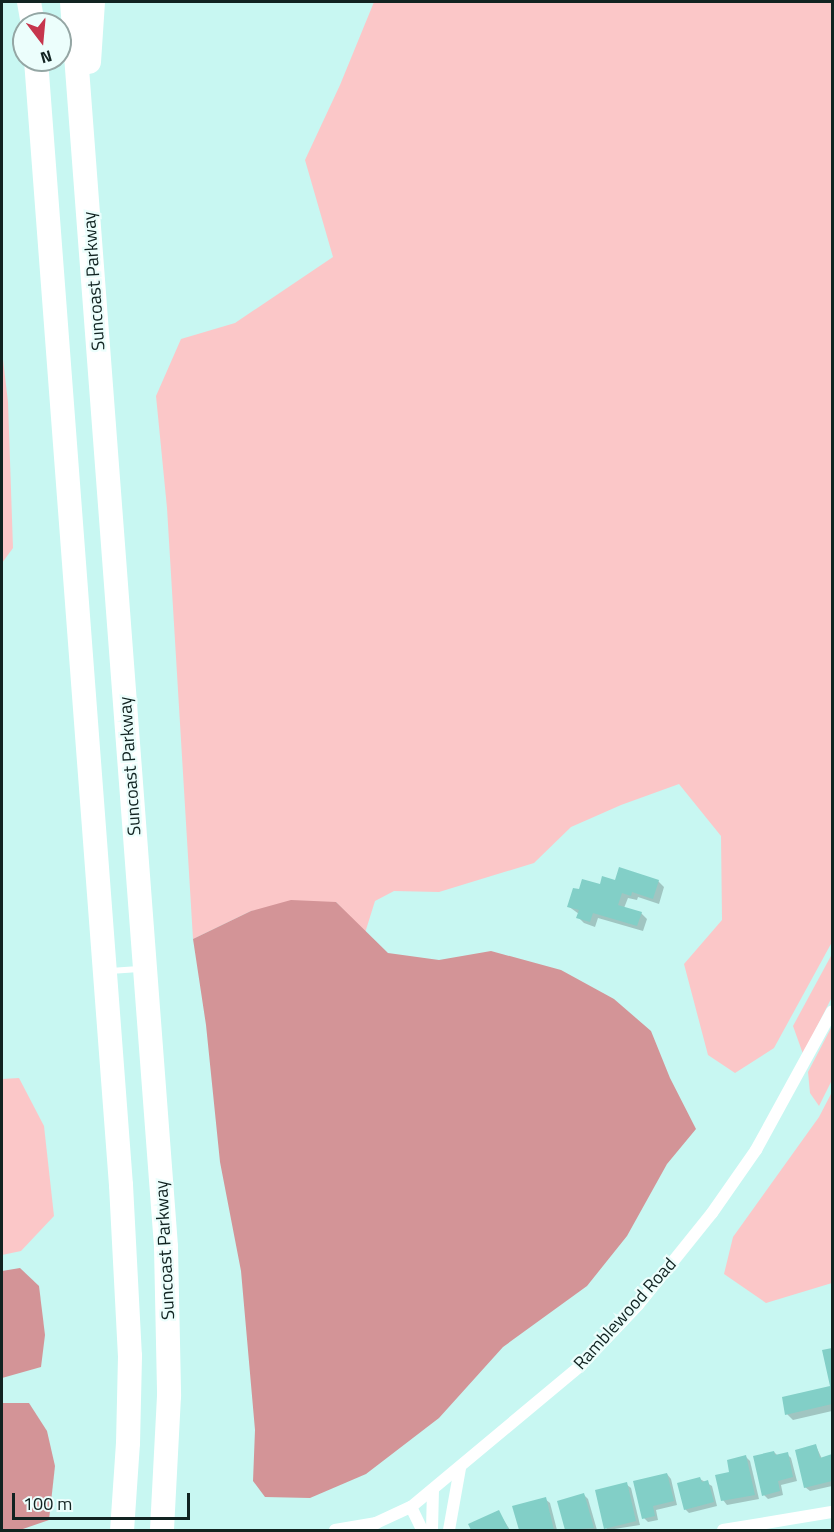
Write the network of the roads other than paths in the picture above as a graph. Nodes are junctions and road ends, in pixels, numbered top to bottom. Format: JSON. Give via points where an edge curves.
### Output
{"nodes":[{"id":1,"x":72,"y":2,"type":"edge"},
{"id":2,"x":93,"y":2,"type":"edge"},
{"id":3,"x":37,"y":72,"type":"edge"},
{"id":4,"x":83,"y":136,"type":"junction"},
{"id":5,"x":146,"y":969,"type":"junction"},
{"id":6,"x":105,"y":971,"type":"junction"},
{"id":7,"x":832,"y":1011,"type":"edge"},
{"id":8,"x":460,"y":1468,"type":"junction"},
{"id":9,"x":433,"y":1490,"type":"junction"},
{"id":10,"x":411,"y":1508,"type":"junction"},
{"id":11,"x":832,"y":1512,"type":"edge"},
{"id":12,"x":122,"y":1530,"type":"edge"},
{"id":13,"x":162,"y":1530,"type":"edge"},
{"id":14,"x":335,"y":1530,"type":"edge"},
{"id":15,"x":422,"y":1530,"type":"edge"},
{"id":16,"x":432,"y":1530,"type":"edge"},
{"id":17,"x":449,"y":1530,"type":"edge"},
{"id":18,"x":723,"y":1530,"type":"edge"}],
"edges":[{"from":1,"to":4,"type":"highway","name":"Suncoast Parkway"},
{"from":2,"to":4,"type":"highway"},
{"from":3,"to":6,"type":"highway"},
{"from":4,"to":5,"type":"highway","name":"Suncoast Parkway"},
{"from":5,"to":6,"type":"lane"},
{"from":5,"to":13,"type":"highway","name":"Suncoast Parkway","via":[[169,1324]]},
{"from":6,"to":12,"type":"highway","via":[[129,1312],[128,1443]]},
{"from":7,"to":8,"type":"street","name":"Ramblewood Road","via":[[756,1150],[712,1213],[638,1305],[580,1366]]},
{"from":8,"to":9,"type":"street","name":"Ramblewood Road"},
{"from":8,"to":17,"type":"street"},
{"from":9,"to":10,"type":"street","name":"Ramblewood Road"},
{"from":9,"to":16,"type":"street"},
{"from":10,"to":14,"type":"street","name":"Ramblewood Road","via":[[376,1523]]},
{"from":10,"to":15,"type":"street"},
{"from":11,"to":18,"type":"street"}]}
